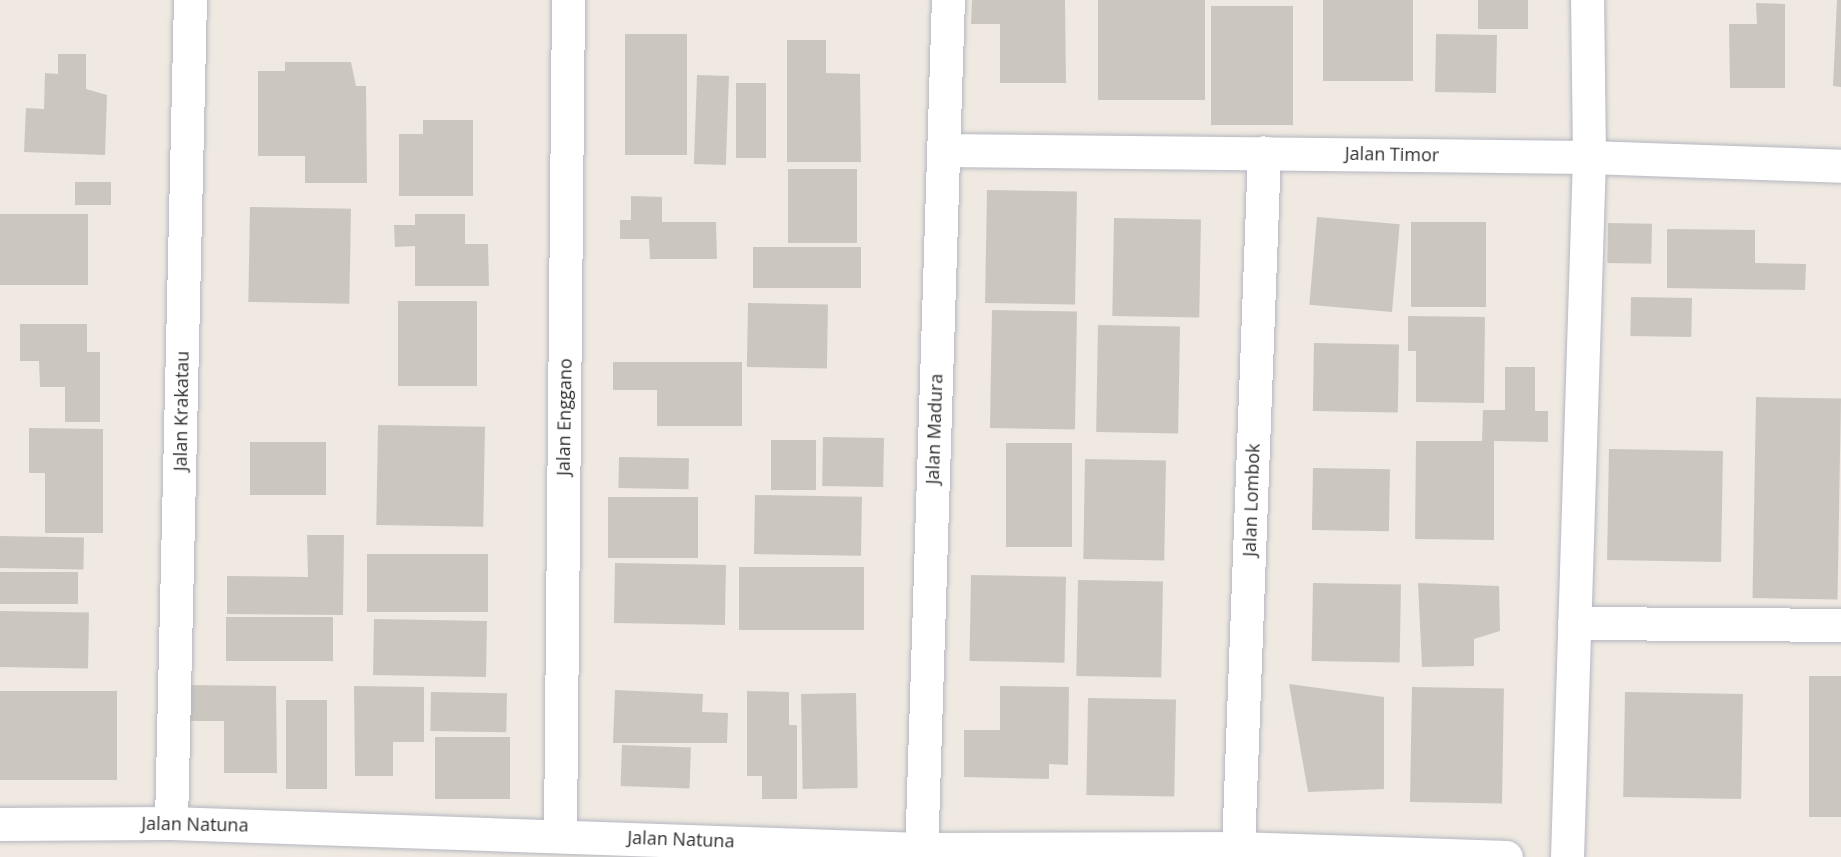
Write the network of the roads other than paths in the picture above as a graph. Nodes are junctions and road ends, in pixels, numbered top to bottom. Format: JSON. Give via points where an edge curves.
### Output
{"nodes":[{"id":1,"x":190,"y":0,"type":"edge"},
{"id":2,"x":568,"y":0,"type":"edge"},
{"id":3,"x":948,"y":0,"type":"edge"},
{"id":4,"x":1587,"y":0,"type":"edge"},
{"id":5,"x":943,"y":150,"type":"junction"},
{"id":6,"x":1264,"y":152,"type":"junction"},
{"id":7,"x":1589,"y":157,"type":"junction"},
{"id":8,"x":1841,"y":166,"type":"edge"},
{"id":9,"x":1575,"y":623,"type":"junction"},
{"id":10,"x":1841,"y":625,"type":"edge"},
{"id":11,"x":171,"y":823,"type":"junction"},
{"id":12,"x":0,"y":824,"type":"edge"},
{"id":13,"x":560,"y":833,"type":"junction"},
{"id":14,"x":1238,"y":848,"type":"junction"},
{"id":15,"x":921,"y":853,"type":"edge"},
{"id":16,"x":1506,"y":857,"type":"edge"},
{"id":17,"x":1567,"y":857,"type":"edge"}],
"edges":[{"from":1,"to":11,"type":"street","name":"Jalan Krakatau"},
{"from":2,"to":13,"type":"street","name":"Jalan Enggano"},
{"from":3,"to":5,"type":"street","name":"Jalan Madura"},
{"from":4,"to":7,"type":"street"},
{"from":5,"to":6,"type":"street","name":"Jalan Timor"},
{"from":5,"to":15,"type":"street","name":"Jalan Madura"},
{"from":6,"to":7,"type":"street","name":"Jalan Timor"},
{"from":6,"to":14,"type":"street","name":"Jalan Lombok"},
{"from":7,"to":8,"type":"street","name":"Jalan Timor"},
{"from":7,"to":9,"type":"street"},
{"from":9,"to":10,"type":"street"},
{"from":9,"to":17,"type":"street"},
{"from":11,"to":12,"type":"street","name":"Jalan Natuna"},
{"from":11,"to":13,"type":"street","name":"Jalan Natuna"},
{"from":13,"to":15,"type":"street","name":"Jalan Natuna"},
{"from":14,"to":15,"type":"street","name":"Jalan Natuna"},
{"from":14,"to":16,"type":"street","name":"Jalan Natuna"}]}
